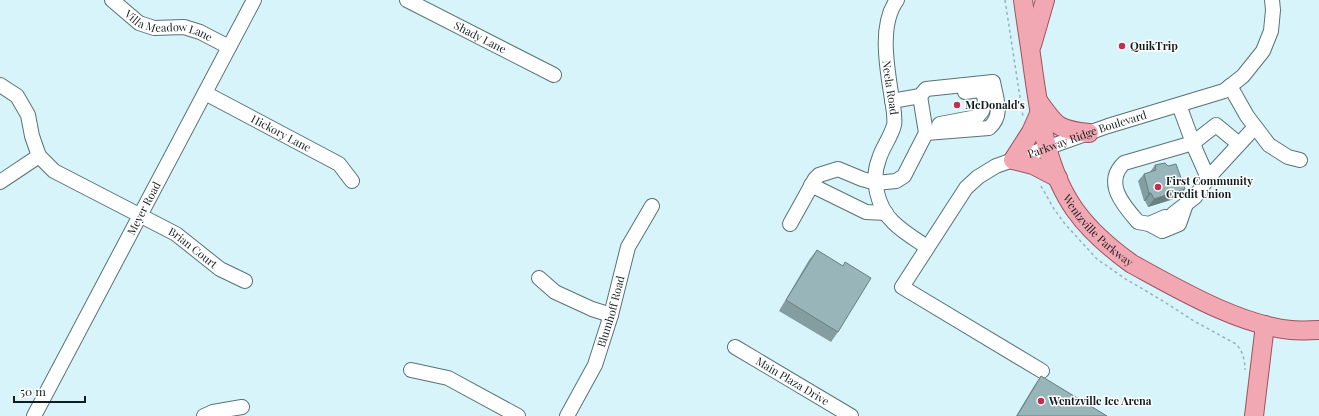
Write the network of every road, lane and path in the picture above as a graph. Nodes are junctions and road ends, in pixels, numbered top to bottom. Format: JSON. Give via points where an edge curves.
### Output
{"nodes":[{"id":1,"x":112,"y":0,"type":"edge"},
{"id":2,"x":254,"y":0,"type":"edge"},
{"id":3,"x":406,"y":0,"type":"edge"},
{"id":4,"x":897,"y":0,"type":"edge"},
{"id":5,"x":1023,"y":0,"type":"edge"},
{"id":6,"x":1045,"y":0,"type":"edge"},
{"id":7,"x":1272,"y":0,"type":"edge"},
{"id":8,"x":229,"y":48,"type":"junction"},
{"id":9,"x":1031,"y":51,"type":"junction"},
{"id":10,"x":554,"y":75,"type":"dead end"},
{"id":11,"x":0,"y":85,"type":"edge"},
{"id":12,"x":1230,"y":86,"type":"junction"},
{"id":13,"x":205,"y":93,"type":"junction"},
{"id":14,"x":923,"y":93,"type":"junction"},
{"id":15,"x":892,"y":101,"type":"junction"},
{"id":16,"x":1179,"y":104,"type":"junction"},
{"id":17,"x":1038,"y":107,"type":"junction"},
{"id":18,"x":1255,"y":127,"type":"junction"},
{"id":19,"x":930,"y":133,"type":"junction"},
{"id":20,"x":1089,"y":133,"type":"junction"},
{"id":21,"x":1193,"y":144,"type":"junction"},
{"id":22,"x":1239,"y":144,"type":"junction"},
{"id":23,"x":1048,"y":148,"type":"junction"},
{"id":24,"x":39,"y":156,"type":"junction"},
{"id":25,"x":1013,"y":160,"type":"junction"},
{"id":26,"x":1300,"y":160,"type":"dead end"},
{"id":27,"x":1058,"y":178,"type":"junction"},
{"id":28,"x":1208,"y":178,"type":"junction"},
{"id":29,"x":352,"y":181,"type":"dead end"},
{"id":30,"x":0,"y":182,"type":"edge"},
{"id":31,"x":876,"y":183,"type":"junction"},
{"id":32,"x":812,"y":185,"type":"junction"},
{"id":33,"x":1186,"y":204,"type":"junction"},
{"id":34,"x":652,"y":206,"type":"dead end"},
{"id":35,"x":886,"y":212,"type":"junction"},
{"id":36,"x":140,"y":216,"type":"junction"},
{"id":37,"x":790,"y":224,"type":"dead end"},
{"id":38,"x":1149,"y":224,"type":"junction"},
{"id":39,"x":927,"y":247,"type":"junction"},
{"id":40,"x":1097,"y":259,"type":"dead end"},
{"id":41,"x":539,"y":278,"type":"dead end"},
{"id":42,"x":245,"y":281,"type":"dead end"},
{"id":43,"x":611,"y":315,"type":"junction"},
{"id":44,"x":1265,"y":325,"type":"junction"},
{"id":45,"x":1319,"y":330,"type":"edge"},
{"id":46,"x":735,"y":346,"type":"dead end"},
{"id":47,"x":411,"y":370,"type":"dead end"},
{"id":48,"x":1042,"y":371,"type":"dead end"},
{"id":49,"x":1245,"y":374,"type":"dead end"},
{"id":50,"x":242,"y":407,"type":"dead end"},
{"id":51,"x":34,"y":416,"type":"edge"},
{"id":52,"x":204,"y":416,"type":"edge"},
{"id":53,"x":518,"y":416,"type":"edge"},
{"id":54,"x":567,"y":416,"type":"edge"},
{"id":55,"x":851,"y":416,"type":"edge"},
{"id":56,"x":1254,"y":416,"type":"edge"}],
"edges":[{"from":1,"to":8,"type":"street","name":"Villa Meadow Lane","via":[[139,23],[154,28],[184,28],[200,32]]},
{"from":2,"to":8,"type":"street","name":"Meyer Road"},
{"from":3,"to":10,"type":"street","name":"Shady Lane"},
{"from":4,"to":15,"type":"street","name":"Neela Road","via":[[889,14],[885,42]]},
{"from":5,"to":9,"type":"main road","name":"Wentzville Parkway"},
{"from":6,"to":9,"type":"main road"},
{"from":7,"to":12,"type":"street","name":"Parkway Ridge Boulevard","via":[[1272,26],[1263,51],[1243,76]]},
{"from":8,"to":13,"type":"street","name":"Meyer Road"},
{"from":9,"to":17,"type":"main road","name":"Wentzville Parkway"},
{"from":11,"to":24,"type":"street","via":[[17,96],[28,115]]},
{"from":12,"to":16,"type":"street","name":"Parkway Ridge Boulevard","via":[[1224,91]]},
{"from":12,"to":18,"type":"street"},
{"from":13,"to":29,"type":"street","name":"Hickory Lane","via":[[339,164]]},
{"from":13,"to":36,"type":"street","name":"Meyer Road"},
{"from":14,"to":15,"type":"street"},
{"from":14,"to":19,"type":"street"},
{"from":14,"to":19,"type":"street","via":[[993,82],[998,112],[996,122],[989,128]]},
{"from":15,"to":31,"type":"street","name":"Neela Road","via":[[894,125],[879,159]]},
{"from":16,"to":20,"type":"street","name":"Parkway Ridge Boulevard"},
{"from":16,"to":21,"type":"street"},
{"from":17,"to":20,"type":"main road","via":[[1057,125],[1071,131]]},
{"from":17,"to":23,"type":"main road","name":"Wentzville Parkway"},
{"from":17,"to":25,"type":"main road","via":[[1026,140]]},
{"from":18,"to":22,"type":"street"},
{"from":18,"to":26,"type":"street","via":[[1269,145],[1288,157]]},
{"from":19,"to":31,"type":"street","via":[[904,176],[896,181]]},
{"from":20,"to":23,"type":"street","name":"Parkway Ridge Boulevard"},
{"from":21,"to":22,"type":"street","via":[[1216,125]]},
{"from":21,"to":28,"type":"street"},
{"from":21,"to":38,"type":"street","via":[[1124,163],[1118,169],[1116,193],[1138,222]]},
{"from":22,"to":28,"type":"street"},
{"from":23,"to":25,"type":"street","name":"Parkway Ridge Boulevard"},
{"from":23,"to":27,"type":"main road","name":"Wentzville Parkway"},
{"from":24,"to":30,"type":"street"},
{"from":24,"to":36,"type":"street","name":"Brian Court","via":[[54,171]]},
{"from":25,"to":27,"type":"main road","via":[[1033,165]]},
{"from":25,"to":39,"type":"street","name":"Parkway Ridge Boulevard","via":[[996,166],[966,188]]},
{"from":27,"to":44,"type":"main road","name":"Wentzville Parkway","via":[[1076,210],[1094,232],[1126,260],[1216,308]]},
{"from":28,"to":33,"type":"street","via":[[1195,197]]},
{"from":31,"to":32,"type":"street","via":[[838,169],[819,175]]},
{"from":31,"to":35,"type":"street","name":"Neela Road","via":[[882,208]]},
{"from":32,"to":35,"type":"street","via":[[866,212]]},
{"from":32,"to":37,"type":"street"},
{"from":33,"to":38,"type":"street","via":[[1169,216]]},
{"from":33,"to":38,"type":"street","via":[[1179,224],[1162,231]]},
{"from":34,"to":43,"type":"street","name":"Blumhoff Road","via":[[628,247]]},
{"from":35,"to":39,"type":"street","name":"Neela Road","via":[[891,221]]},
{"from":36,"to":42,"type":"street","name":"Brian Court","via":[[176,234],[220,269]]},
{"from":36,"to":51,"type":"street","name":"Meyer Road"},
{"from":39,"to":48,"type":"street","name":"Parkway Ridge Boulevard","via":[[902,287]]},
{"from":40,"to":49,"type":"path","via":[[1194,321],[1236,344],[1243,357]]},
{"from":41,"to":43,"type":"street","via":[[555,292]]},
{"from":43,"to":54,"type":"street","name":"Blumhoff Road","via":[[595,365]]},
{"from":44,"to":45,"type":"main road","name":"Wentzville Parkway","via":[[1291,330]]},
{"from":44,"to":56,"type":"main road"},
{"from":46,"to":55,"type":"street","name":"Main Plaza Drive"},
{"from":47,"to":53,"type":"street","via":[[448,378]]},
{"from":50,"to":52,"type":"street"}]}
